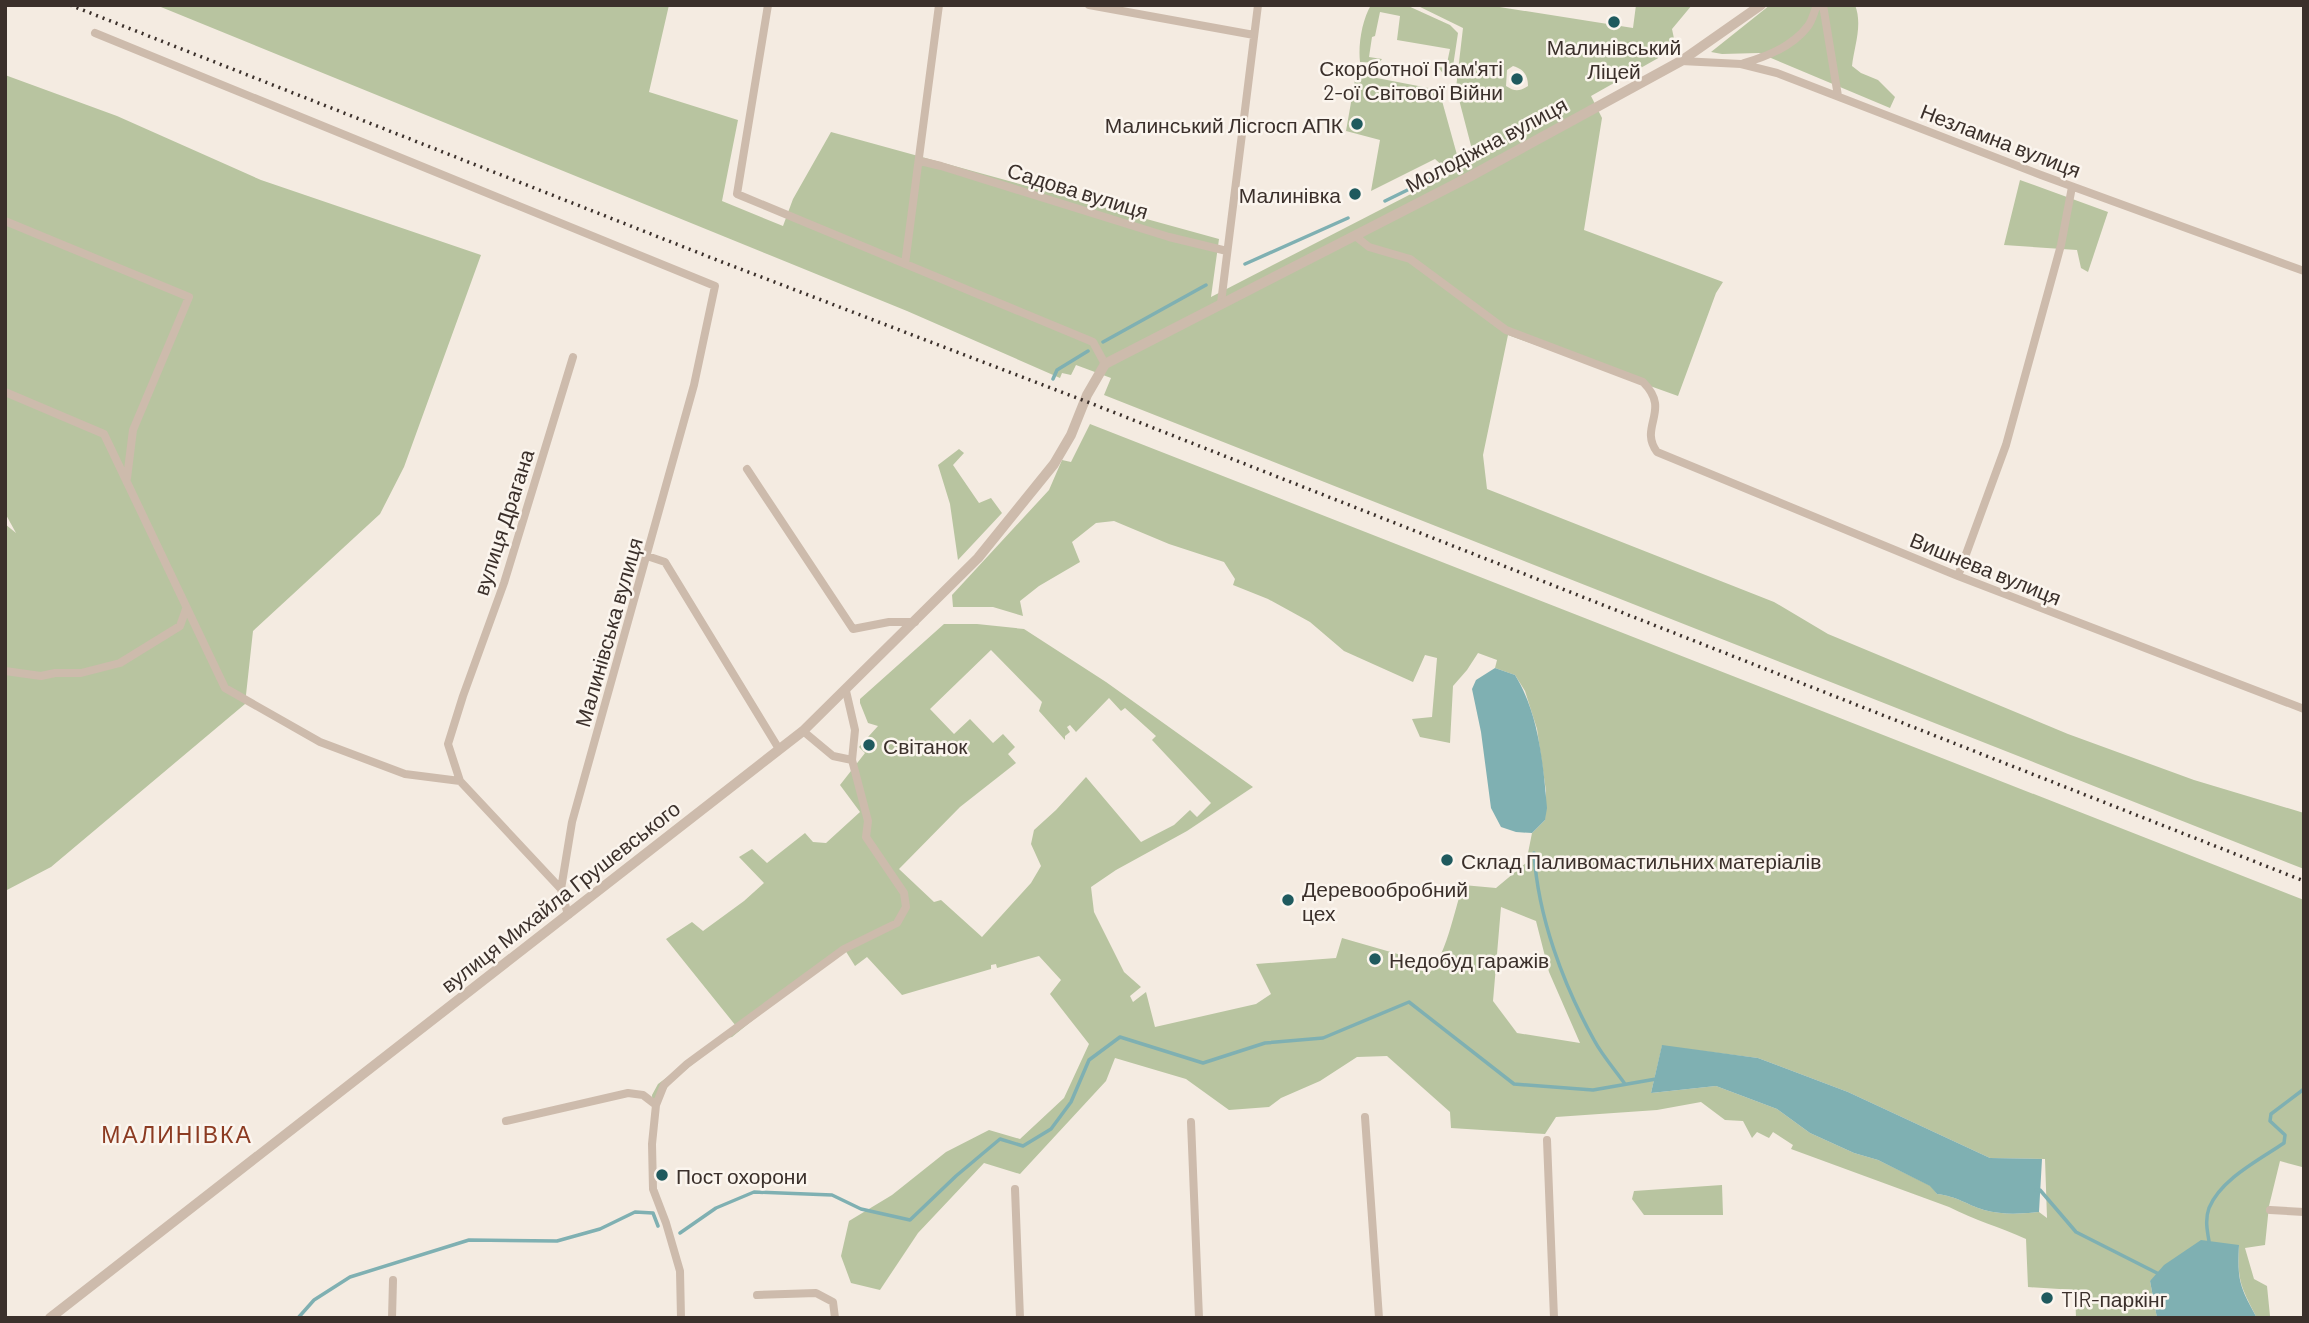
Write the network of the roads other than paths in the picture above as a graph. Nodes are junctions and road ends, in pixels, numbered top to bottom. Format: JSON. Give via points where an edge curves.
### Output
{"nodes":[{"id":1,"x":768,"y":5,"type":"edge"},
{"id":2,"x":939,"y":5,"type":"edge"},
{"id":3,"x":1089,"y":5,"type":"edge"},
{"id":4,"x":1258,"y":5,"type":"edge"},
{"id":5,"x":1761,"y":5,"type":"edge"},
{"id":6,"x":1817,"y":5,"type":"edge"},
{"id":7,"x":1823,"y":5,"type":"edge"},
{"id":8,"x":95,"y":33,"type":"dead end"},
{"id":9,"x":1254,"y":35,"type":"junction"},
{"id":10,"x":1681,"y":61,"type":"junction"},
{"id":11,"x":1741,"y":64,"type":"junction"},
{"id":12,"x":1838,"y":96,"type":"junction"},
{"id":13,"x":920,"y":162,"type":"junction"},
{"id":14,"x":2073,"y":187,"type":"junction"},
{"id":15,"x":5,"y":220,"type":"edge"},
{"id":16,"x":1357,"y":234,"type":"junction"},
{"id":17,"x":1227,"y":251,"type":"junction"},
{"id":18,"x":905,"y":264,"type":"junction"},
{"id":19,"x":2304,"y":271,"type":"edge"},
{"id":20,"x":1221,"y":303,"type":"junction"},
{"id":21,"x":573,"y":357,"type":"dead end"},
{"id":22,"x":1105,"y":364,"type":"junction"},
{"id":23,"x":5,"y":392,"type":"edge"},
{"id":24,"x":747,"y":468,"type":"dead end"},
{"id":25,"x":127,"y":478,"type":"junction"},
{"id":26,"x":647,"y":555,"type":"junction"},
{"id":27,"x":1958,"y":576,"type":"junction"},
{"id":28,"x":186,"y":609,"type":"junction"},
{"id":29,"x":915,"y":622,"type":"junction"},
{"id":30,"x":5,"y":672,"type":"edge"},
{"id":31,"x":846,"y":691,"type":"junction"},
{"id":32,"x":2304,"y":709,"type":"edge"},
{"id":33,"x":803,"y":731,"type":"junction"},
{"id":34,"x":779,"y":749,"type":"junction"},
{"id":35,"x":852,"y":760,"type":"junction"},
{"id":36,"x":460,"y":781,"type":"junction"},
{"id":37,"x":561,"y":889,"type":"junction"},
{"id":38,"x":568,"y":915,"type":"junction"},
{"id":39,"x":656,"y":1105,"type":"junction"},
{"id":40,"x":1365,"y":1117,"type":"dead end"},
{"id":41,"x":506,"y":1121,"type":"dead end"},
{"id":42,"x":1191,"y":1122,"type":"dead end"},
{"id":43,"x":1547,"y":1140,"type":"dead end"},
{"id":44,"x":1015,"y":1189,"type":"dead end"},
{"id":45,"x":2270,"y":1210,"type":"dead end"},
{"id":46,"x":2304,"y":1212,"type":"edge"},
{"id":47,"x":393,"y":1280,"type":"dead end"},
{"id":48,"x":757,"y":1295,"type":"dead end"},
{"id":49,"x":50,"y":1318,"type":"edge"},
{"id":50,"x":392,"y":1318,"type":"edge"},
{"id":51,"x":681,"y":1318,"type":"edge"},
{"id":52,"x":835,"y":1318,"type":"edge"},
{"id":53,"x":1020,"y":1318,"type":"edge"},
{"id":54,"x":1199,"y":1318,"type":"edge"},
{"id":55,"x":1379,"y":1318,"type":"edge"},
{"id":56,"x":1554,"y":1318,"type":"edge"}],
"edges":[{"from":1,"to":18,"type":"street","via":[[737,194]]},
{"from":2,"to":13,"type":"street"},
{"from":3,"to":9,"type":"street"},
{"from":4,"to":9,"type":"street"},
{"from":5,"to":10,"type":"street","name":"Молодіжна вулиця"},
{"from":6,"to":11,"type":"street","via":[[1809,26],[1789,43]]},
{"from":7,"to":12,"type":"street"},
{"from":8,"to":26,"type":"street","name":"Малинівська вулиця","via":[[715,286],[694,385]]},
{"from":9,"to":17,"type":"street"},
{"from":10,"to":11,"type":"street","name":"Незламна вулиця"},
{"from":10,"to":16,"type":"street","name":"Молодіжна вулиця"},
{"from":11,"to":12,"type":"street","name":"Незламна вулиця"},
{"from":12,"to":14,"type":"street","name":"Незламна вулиця"},
{"from":13,"to":17,"type":"street","name":"Садова вулиця"},
{"from":13,"to":18,"type":"street"},
{"from":14,"to":19,"type":"street","name":"Незламна вулиця"},
{"from":14,"to":27,"type":"street","via":[[2006,445]]},
{"from":15,"to":25,"type":"street","via":[[189,297],[133,430]]},
{"from":16,"to":20,"type":"street","name":"Молодіжна вулиця"},
{"from":16,"to":27,"type":"street","name":"Вишнева вулиця","via":[[1369,247],[1410,259],[1506,330],[1643,382],[1657,404],[1650,435],[1657,453]]},
{"from":17,"to":20,"type":"street"},
{"from":18,"to":22,"type":"street","via":[[1093,342]]},
{"from":20,"to":22,"type":"street","name":"Молодіжна вулиця"},
{"from":21,"to":36,"type":"street","name":"вулиця Драгана","via":[[449,744]]},
{"from":22,"to":29,"type":"street","name":"вулиця Михайла Грушевського","via":[[1054,464],[978,558]]},
{"from":23,"to":25,"type":"street","via":[[104,434]]},
{"from":24,"to":29,"type":"street","via":[[853,629]]},
{"from":25,"to":28,"type":"street"},
{"from":26,"to":34,"type":"street","via":[[665,562]]},
{"from":26,"to":37,"type":"street","name":"Малинівська вулиця","via":[[572,822]]},
{"from":27,"to":32,"type":"street","name":"Вишнева вулиця"},
{"from":28,"to":30,"type":"street","via":[[180,625],[120,663],[81,673],[41,676]]},
{"from":28,"to":36,"type":"street","via":[[225,688],[320,742],[405,774]]},
{"from":29,"to":31,"type":"street","name":"вулиця Михайла Грушевського"},
{"from":31,"to":33,"type":"street","name":"вулиця Михайла Грушевського"},
{"from":31,"to":35,"type":"street","via":[[855,730]]},
{"from":33,"to":34,"type":"street","name":"вулиця Михайла Грушевського"},
{"from":33,"to":35,"type":"street","via":[[833,756]]},
{"from":34,"to":38,"type":"street","name":"вулиця Михайла Грушевського"},
{"from":35,"to":39,"type":"street","via":[[868,821],[866,837],[904,893],[906,907],[897,923],[844,949],[687,1064],[664,1084]]},
{"from":36,"to":37,"type":"street"},
{"from":37,"to":38,"type":"street"},
{"from":38,"to":49,"type":"street","name":"вулиця Михайла Грушевського"},
{"from":39,"to":41,"type":"street","via":[[643,1095],[628,1093]]},
{"from":39,"to":51,"type":"street","via":[[653,1189],[680,1271]]},
{"from":40,"to":55,"type":"street"},
{"from":42,"to":54,"type":"street"},
{"from":43,"to":56,"type":"street"},
{"from":44,"to":53,"type":"street"},
{"from":45,"to":46,"type":"street"},
{"from":47,"to":50,"type":"street"},
{"from":48,"to":52,"type":"street","via":[[816,1293],[833,1302]]}]}
